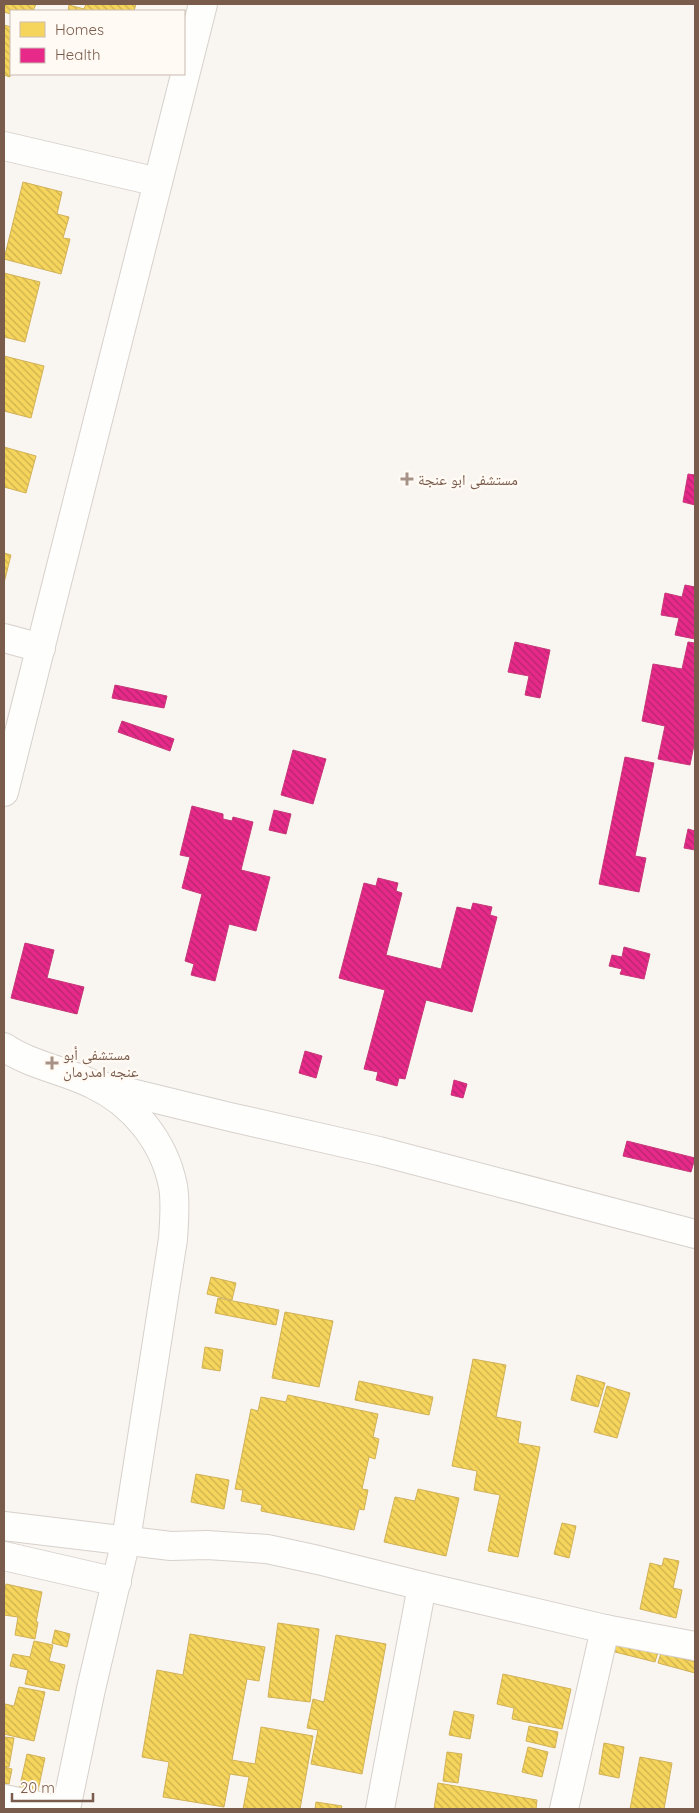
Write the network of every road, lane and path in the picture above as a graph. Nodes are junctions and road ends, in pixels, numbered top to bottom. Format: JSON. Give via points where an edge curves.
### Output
{"nodes":[{"id":1,"x":203,"y":4,"type":"edge"},
{"id":2,"x":4,"y":146,"type":"edge"},
{"id":3,"x":158,"y":182,"type":"junction"},
{"id":4,"x":4,"y":638,"type":"edge"},
{"id":5,"x":41,"y":648,"type":"junction"},
{"id":6,"x":4,"y":792,"type":"edge"},
{"id":7,"x":4,"y":1047,"type":"edge"},
{"id":8,"x":93,"y":1084,"type":"junction"},
{"id":9,"x":695,"y":1234,"type":"edge"},
{"id":10,"x":4,"y":1526,"type":"edge"},
{"id":11,"x":126,"y":1540,"type":"junction"},
{"id":12,"x":4,"y":1556,"type":"edge"},
{"id":13,"x":117,"y":1582,"type":"junction"},
{"id":14,"x":422,"y":1586,"type":"junction"},
{"id":15,"x":605,"y":1629,"type":"junction"},
{"id":16,"x":695,"y":1646,"type":"edge"},
{"id":17,"x":4,"y":1799,"type":"edge"},
{"id":18,"x":54,"y":1809,"type":"edge"},
{"id":19,"x":66,"y":1809,"type":"edge"},
{"id":20,"x":380,"y":1809,"type":"edge"},
{"id":21,"x":564,"y":1809,"type":"edge"}],
"edges":[{"from":1,"to":3,"type":"street"},
{"from":2,"to":3,"type":"street"},
{"from":3,"to":5,"type":"street"},
{"from":4,"to":5,"type":"street"},
{"from":5,"to":6,"type":"street"},
{"from":7,"to":8,"type":"street","via":[[19,1056]]},
{"from":8,"to":9,"type":"street","via":[[379,1151]]},
{"from":8,"to":11,"type":"street","via":[[116,1097],[152,1136],[165,1160],[173,1186],[175,1212]]},
{"from":10,"to":11,"type":"street"},
{"from":11,"to":13,"type":"street"},
{"from":11,"to":14,"type":"street","via":[[171,1546],[267,1550]]},
{"from":12,"to":13,"type":"street"},
{"from":13,"to":19,"type":"street"},
{"from":14,"to":15,"type":"street"},
{"from":14,"to":20,"type":"street"},
{"from":15,"to":16,"type":"street"},
{"from":15,"to":21,"type":"street"},
{"from":17,"to":18,"type":"street"}]}
